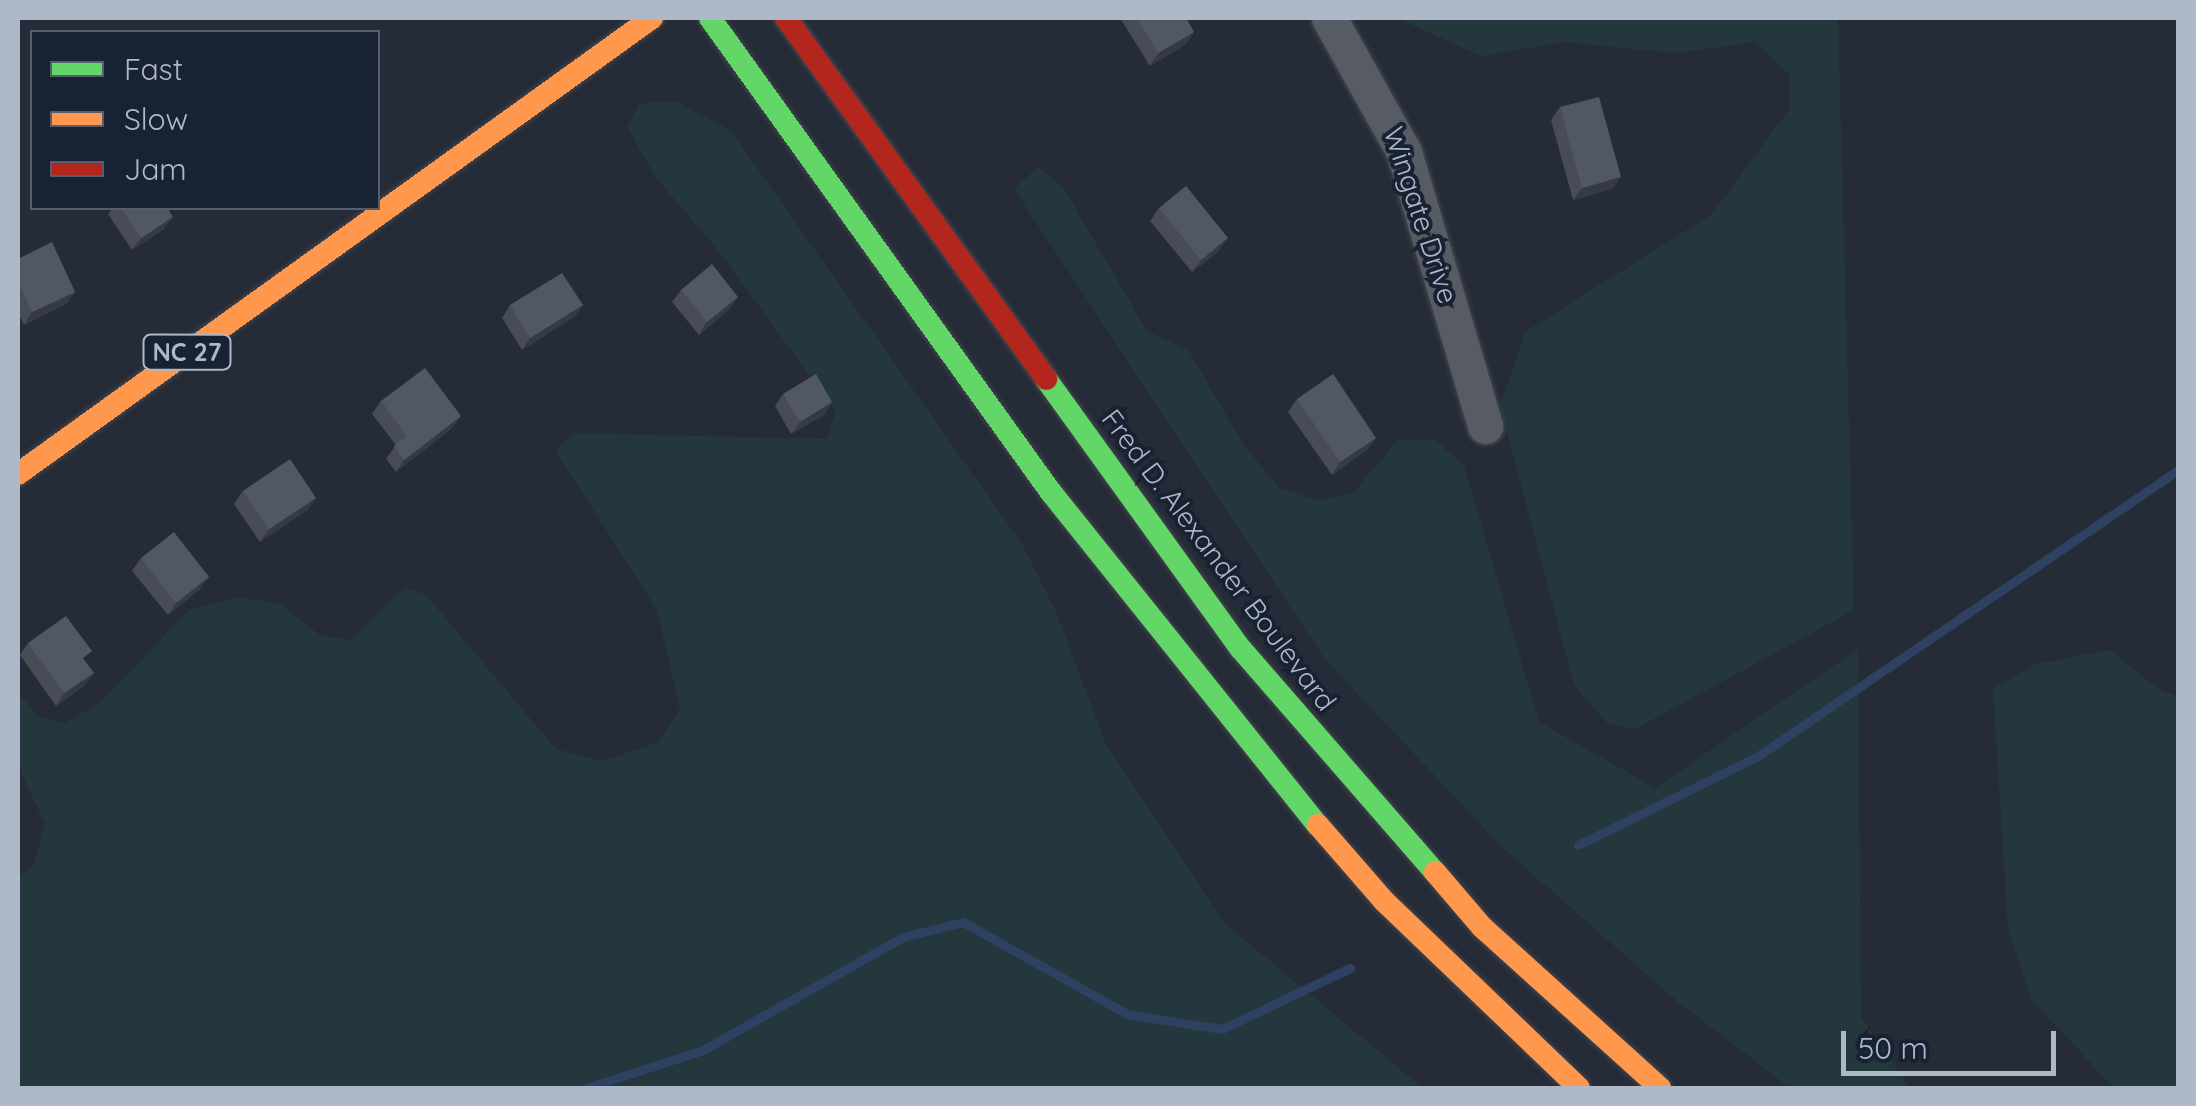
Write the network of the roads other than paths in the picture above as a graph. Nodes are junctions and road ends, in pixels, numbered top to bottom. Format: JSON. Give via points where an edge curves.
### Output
{"nodes":[{"id":1,"x":652,"y":18,"type":"edge"},
{"id":2,"x":710,"y":18,"type":"edge"},
{"id":3,"x":786,"y":18,"type":"edge"},
{"id":4,"x":1329,"y":18,"type":"edge"},
{"id":5,"x":1485,"y":426,"type":"dead end"},
{"id":6,"x":18,"y":474,"type":"edge"},
{"id":7,"x":1579,"y":1088,"type":"edge"},
{"id":8,"x":1660,"y":1088,"type":"edge"}],
"edges":[{"from":1,"to":6,"type":"main road","number":"NC 27"},
{"from":2,"to":7,"type":"main road","via":[[1050,492],[1291,794],[1384,901]]},
{"from":3,"to":8,"type":"main road","name":"Fred D. Alexander Boulevard","via":[[1241,648],[1456,899]]},
{"from":4,"to":5,"type":"street","name":"Wingate Drive","via":[[1383,104],[1404,152]]}]}
